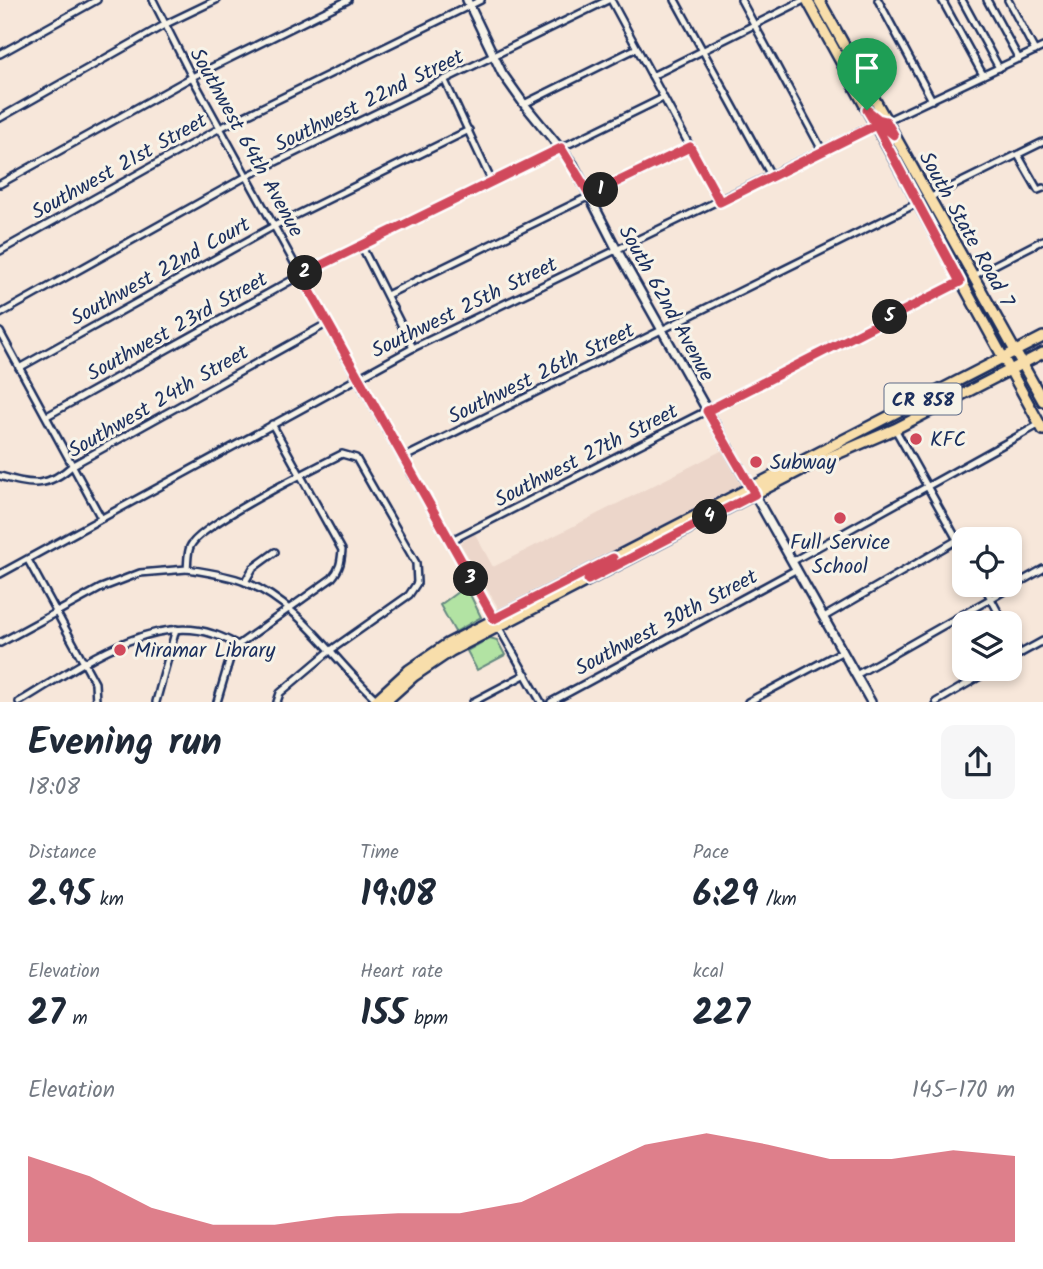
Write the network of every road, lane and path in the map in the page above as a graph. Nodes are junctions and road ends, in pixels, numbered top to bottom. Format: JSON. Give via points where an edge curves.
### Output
{"nodes":[{"id":1,"x":97,"y":0,"type":"edge"},
{"id":2,"x":153,"y":0,"type":"edge"},
{"id":3,"x":216,"y":0,"type":"edge"},
{"id":4,"x":348,"y":0,"type":"edge"},
{"id":5,"x":481,"y":0,"type":"edge"},
{"id":6,"x":609,"y":0,"type":"edge"},
{"id":7,"x":675,"y":0,"type":"edge"},
{"id":8,"x":741,"y":0,"type":"edge"},
{"id":9,"x":805,"y":0,"type":"edge"},
{"id":10,"x":820,"y":0,"type":"edge"},
{"id":11,"x":878,"y":0,"type":"edge"},
{"id":12,"x":942,"y":0,"type":"edge"},
{"id":13,"x":962,"y":0,"type":"edge"},
{"id":14,"x":987,"y":0,"type":"edge"},
{"id":15,"x":1008,"y":0,"type":"edge"},
{"id":16,"x":468,"y":3,"type":"edge"},
{"id":17,"x":166,"y":24,"type":"junction"},
{"id":18,"x":755,"y":25,"type":"junction"},
{"id":19,"x":1043,"y":47,"type":"edge"},
{"id":20,"x":636,"y":48,"type":"junction"},
{"id":21,"x":702,"y":50,"type":"junction"},
{"id":22,"x":1035,"y":51,"type":"junction"},
{"id":23,"x":0,"y":54,"type":"edge"},
{"id":24,"x":494,"y":56,"type":"junction"},
{"id":25,"x":1019,"y":59,"type":"junction"},
{"id":26,"x":999,"y":68,"type":"junction"},
{"id":27,"x":983,"y":75,"type":"junction"},
{"id":28,"x":652,"y":76,"type":"junction"},
{"id":29,"x":192,"y":77,"type":"junction"},
{"id":30,"x":445,"y":81,"type":"junction"},
{"id":31,"x":663,"y":98,"type":"junction"},
{"id":32,"x":932,"y":100,"type":"junction"},
{"id":33,"x":524,"y":104,"type":"junction"},
{"id":34,"x":867,"y":110,"type":"junction"},
{"id":35,"x":0,"y":118,"type":"edge"},
{"id":36,"x":886,"y":121,"type":"junction"},
{"id":37,"x":876,"y":125,"type":"junction"},
{"id":38,"x":220,"y":128,"type":"junction"},
{"id":39,"x":469,"y":130,"type":"junction"},
{"id":40,"x":894,"y":135,"type":"junction"},
{"id":41,"x":1043,"y":142,"type":"edge"},
{"id":42,"x":690,"y":147,"type":"junction"},
{"id":43,"x":561,"y":148,"type":"junction"},
{"id":44,"x":823,"y":152,"type":"junction"},
{"id":45,"x":1018,"y":155,"type":"junction"},
{"id":46,"x":247,"y":176,"type":"junction"},
{"id":47,"x":772,"y":177,"type":"junction"},
{"id":48,"x":492,"y":182,"type":"junction"},
{"id":49,"x":0,"y":184,"type":"edge"},
{"id":50,"x":1043,"y":188,"type":"edge"},
{"id":51,"x":590,"y":195,"type":"junction"},
{"id":52,"x":929,"y":198,"type":"junction"},
{"id":53,"x":720,"y":202,"type":"junction"},
{"id":54,"x":918,"y":204,"type":"junction"},
{"id":55,"x":274,"y":226,"type":"junction"},
{"id":56,"x":1043,"y":240,"type":"edge"},
{"id":57,"x":362,"y":247,"type":"junction"},
{"id":58,"x":617,"y":250,"type":"junction"},
{"id":59,"x":0,"y":251,"type":"edge"},
{"id":60,"x":301,"y":275,"type":"junction"},
{"id":61,"x":973,"y":276,"type":"junction"},
{"id":62,"x":960,"y":282,"type":"junction"},
{"id":63,"x":387,"y":295,"type":"junction"},
{"id":64,"x":0,"y":314,"type":"edge"},
{"id":65,"x":328,"y":323,"type":"junction"},
{"id":66,"x":662,"y":330,"type":"junction"},
{"id":67,"x":0,"y":332,"type":"edge"},
{"id":68,"x":1043,"y":337,"type":"edge"},
{"id":69,"x":413,"y":348,"type":"junction"},
{"id":70,"x":1015,"y":351,"type":"junction"},
{"id":71,"x":1043,"y":353,"type":"edge"},
{"id":72,"x":1003,"y":358,"type":"junction"},
{"id":73,"x":1022,"y":364,"type":"junction"},
{"id":74,"x":19,"y":368,"type":"junction"},
{"id":75,"x":1010,"y":370,"type":"junction"},
{"id":76,"x":357,"y":377,"type":"junction"},
{"id":77,"x":1043,"y":401,"type":"edge"},
{"id":78,"x":707,"y":411,"type":"junction"},
{"id":79,"x":47,"y":416,"type":"junction"},
{"id":80,"x":272,"y":424,"type":"junction"},
{"id":81,"x":1041,"y":427,"type":"edge"},
{"id":82,"x":895,"y":429,"type":"junction"},
{"id":83,"x":403,"y":458,"type":"junction"},
{"id":84,"x":73,"y":465,"type":"junction"},
{"id":85,"x":0,"y":476,"type":"edge"},
{"id":86,"x":300,"y":476,"type":"junction"},
{"id":87,"x":928,"y":485,"type":"junction"},
{"id":88,"x":752,"y":490,"type":"junction"},
{"id":89,"x":101,"y":518,"type":"junction"},
{"id":90,"x":952,"y":531,"type":"edge"},
{"id":91,"x":450,"y":541,"type":"junction"},
{"id":92,"x":952,"y":543,"type":"edge"},
{"id":93,"x":275,"y":552,"type":"dead end"},
{"id":94,"x":613,"y":558,"type":"junction"},
{"id":95,"x":28,"y":560,"type":"junction"},
{"id":96,"x":793,"y":561,"type":"junction"},
{"id":97,"x":187,"y":569,"type":"junction"},
{"id":98,"x":797,"y":569,"type":"junction"},
{"id":99,"x":1043,"y":569,"type":"edge"},
{"id":100,"x":0,"y":574,"type":"edge"},
{"id":101,"x":588,"y":580,"type":"junction"},
{"id":102,"x":245,"y":582,"type":"junction"},
{"id":103,"x":990,"y":599,"type":"junction"},
{"id":104,"x":290,"y":610,"type":"junction"},
{"id":105,"x":997,"y":611,"type":"edge"},
{"id":106,"x":56,"y":612,"type":"junction"},
{"id":107,"x":824,"y":617,"type":"junction"},
{"id":108,"x":496,"y":623,"type":"junction"},
{"id":109,"x":177,"y":629,"type":"junction"},
{"id":110,"x":1043,"y":641,"type":"edge"},
{"id":111,"x":0,"y":643,"type":"edge"},
{"id":112,"x":238,"y":645,"type":"junction"},
{"id":113,"x":331,"y":650,"type":"junction"},
{"id":114,"x":843,"y":651,"type":"junction"},
{"id":115,"x":1022,"y":653,"type":"edge"},
{"id":116,"x":84,"y":664,"type":"junction"},
{"id":117,"x":526,"y":674,"type":"junction"},
{"id":118,"x":856,"y":675,"type":"junction"},
{"id":119,"x":972,"y":681,"type":"edge"},
{"id":120,"x":379,"y":701,"type":"edge"},
{"id":121,"x":19,"y":702,"type":"edge"},
{"id":122,"x":96,"y":702,"type":"edge"},
{"id":123,"x":156,"y":702,"type":"edge"},
{"id":124,"x":217,"y":702,"type":"edge"},
{"id":125,"x":277,"y":702,"type":"edge"},
{"id":126,"x":475,"y":702,"type":"edge"},
{"id":127,"x":541,"y":702,"type":"edge"},
{"id":128,"x":551,"y":702,"type":"edge"},
{"id":129,"x":748,"y":702,"type":"edge"},
{"id":130,"x":871,"y":702,"type":"edge"},
{"id":131,"x":936,"y":702,"type":"edge"}],
"edges":[{"from":1,"to":23,"type":"street"},
{"from":2,"to":17,"type":"street","name":"Southwest 64th Avenue"},
{"from":3,"to":17,"type":"street"},
{"from":4,"to":29,"type":"street"},
{"from":5,"to":16,"type":"street","name":"Southwest 21st Street"},
{"from":6,"to":20,"type":"street"},
{"from":6,"to":24,"type":"street","name":"Southwest 22nd Street"},
{"from":7,"to":21,"type":"street"},
{"from":8,"to":18,"type":"street"},
{"from":9,"to":18,"type":"street"},
{"from":9,"to":34,"type":"main road","name":"South State Road 7"},
{"from":10,"to":36,"type":"main road","name":"South State Road 7"},
{"from":11,"to":32,"type":"street"},
{"from":12,"to":27,"type":"street"},
{"from":13,"to":26,"type":"street"},
{"from":14,"to":25,"type":"street"},
{"from":15,"to":22,"type":"street"},
{"from":16,"to":24,"type":"street","name":"South 62nd Avenue"},
{"from":16,"to":38,"type":"street","name":"Southwest 21st Street"},
{"from":17,"to":29,"type":"street","name":"Southwest 64th Avenue"},
{"from":17,"to":35,"type":"street"},
{"from":18,"to":21,"type":"street"},
{"from":18,"to":44,"type":"street"},
{"from":19,"to":22,"type":"street"},
{"from":20,"to":28,"type":"street"},
{"from":20,"to":33,"type":"street"},
{"from":21,"to":28,"type":"street"},
{"from":21,"to":47,"type":"street"},
{"from":22,"to":25,"type":"street"},
{"from":24,"to":30,"type":"street","name":"Southwest 22nd Street"},
{"from":24,"to":33,"type":"street","name":"South 62nd Avenue"},
{"from":25,"to":26,"type":"street"},
{"from":26,"to":27,"type":"street"},
{"from":27,"to":32,"type":"street"},
{"from":28,"to":31,"type":"street"},
{"from":29,"to":38,"type":"street","name":"Southwest 64th Avenue"},
{"from":29,"to":49,"type":"street"},
{"from":30,"to":39,"type":"street"},
{"from":30,"to":46,"type":"street","name":"Southwest 22nd Street"},
{"from":31,"to":42,"type":"street"},
{"from":31,"to":43,"type":"street","name":"Southwest 23rd Street"},
{"from":32,"to":36,"type":"street"},
{"from":33,"to":43,"type":"street","name":"South 62nd Avenue"},
{"from":34,"to":36,"type":"main road"},
{"from":34,"to":37,"type":"main road","name":"South State Road 7"},
{"from":36,"to":40,"type":"main road","name":"South State Road 7"},
{"from":37,"to":40,"type":"main road"},
{"from":37,"to":44,"type":"street","name":"Southwest 25th Street"},
{"from":37,"to":54,"type":"main road","name":"South State Road 7"},
{"from":38,"to":46,"type":"street","name":"Southwest 64th Avenue"},
{"from":38,"to":59,"type":"street","name":"Southwest 21st Street"},
{"from":39,"to":48,"type":"street"},
{"from":39,"to":55,"type":"street","name":"Southwest 22nd Court"},
{"from":40,"to":52,"type":"main road","name":"South State Road 7"},
{"from":41,"to":45,"type":"street"},
{"from":42,"to":51,"type":"street"},
{"from":42,"to":53,"type":"street"},
{"from":43,"to":48,"type":"street","name":"Southwest 23rd Street"},
{"from":43,"to":51,"type":"street","name":"South 62nd Avenue"},
{"from":44,"to":47,"type":"street","name":"Southwest 25th Street"},
{"from":45,"to":50,"type":"street","via":[[1038,190]]},
{"from":45,"to":52,"type":"street"},
{"from":46,"to":55,"type":"street","name":"Southwest 64th Avenue"},
{"from":46,"to":64,"type":"street","name":"Southwest 22nd Street"},
{"from":47,"to":53,"type":"street","name":"Southwest 25th Street"},
{"from":48,"to":57,"type":"street","name":"Southwest 23rd Street"},
{"from":51,"to":58,"type":"street","name":"South 62nd Avenue"},
{"from":51,"to":63,"type":"street"},
{"from":52,"to":61,"type":"main road","name":"South State Road 7"},
{"from":53,"to":58,"type":"street","name":"Southwest 25th Street"},
{"from":54,"to":62,"type":"main road","name":"South State Road 7"},
{"from":54,"to":66,"type":"street","name":"Southwest 26th Street"},
{"from":55,"to":60,"type":"street","name":"Southwest 64th Avenue"},
{"from":55,"to":74,"type":"street","name":"Southwest 22nd Court"},
{"from":56,"to":61,"type":"street"},
{"from":57,"to":60,"type":"street","name":"Southwest 23rd Street"},
{"from":57,"to":63,"type":"street"},
{"from":58,"to":66,"type":"street","name":"South 62nd Avenue"},
{"from":58,"to":69,"type":"street","name":"Southwest 25th Street"},
{"from":60,"to":65,"type":"street","name":"Southwest 64th Avenue"},
{"from":60,"to":79,"type":"street","name":"Southwest 23rd Street"},
{"from":61,"to":70,"type":"main road","name":"South State Road 7"},
{"from":62,"to":72,"type":"main road","name":"South State Road 7"},
{"from":62,"to":78,"type":"street","name":"Southwest 27th Street"},
{"from":63,"to":69,"type":"street"},
{"from":65,"to":76,"type":"street","name":"Southwest 64th Avenue"},
{"from":65,"to":84,"type":"street","name":"Southwest 24th Street"},
{"from":66,"to":78,"type":"street","name":"South 62nd Avenue"},
{"from":66,"to":83,"type":"street","name":"Southwest 26th Street"},
{"from":67,"to":74,"type":"street"},
{"from":68,"to":70,"type":"main road"},
{"from":69,"to":76,"type":"street","name":"Southwest 25th Street"},
{"from":70,"to":72,"type":"main road"},
{"from":70,"to":73,"type":"main road","name":"South State Road 7"},
{"from":71,"to":73,"type":"main road"},
{"from":72,"to":75,"type":"main road","name":"South State Road 7"},
{"from":72,"to":88,"type":"main road","number":"CR 858"},
{"from":73,"to":75,"type":"main road"},
{"from":73,"to":77,"type":"main road","name":"South State Road 7"},
{"from":74,"to":79,"type":"street"},
{"from":75,"to":81,"type":"main road","name":"South State Road 7"},
{"from":75,"to":82,"type":"main road","number":"CR 858"},
{"from":76,"to":80,"type":"street","name":"Southwest 25th Street"},
{"from":76,"to":83,"type":"street","name":"Southwest 64th Avenue"},
{"from":78,"to":88,"type":"street","name":"South 62nd Avenue"},
{"from":78,"to":91,"type":"street","name":"Southwest 27th Street"},
{"from":79,"to":84,"type":"street"},
{"from":80,"to":86,"type":"street"},
{"from":80,"to":89,"type":"street","name":"Southwest 25th Street"},
{"from":81,"to":87,"type":"street"},
{"from":82,"to":87,"type":"street"},
{"from":82,"to":88,"type":"main road","number":"CR 858"},
{"from":83,"to":91,"type":"street","name":"Southwest 64th Avenue"},
{"from":84,"to":85,"type":"street","name":"Southwest 24th Street","via":[[47,482],[30,485]]},
{"from":84,"to":89,"type":"street"},
{"from":86,"to":97,"type":"street","via":[[204,530],[190,546]]},
{"from":86,"to":104,"type":"street","via":[[342,551],[332,578]]},
{"from":86,"to":113,"type":"street","via":[[342,454],[356,458],[418,574],[409,595]]},
{"from":87,"to":90,"type":"street"},
{"from":87,"to":96,"type":"street"},
{"from":88,"to":94,"type":"main road","number":"CR 858"},
{"from":88,"to":96,"type":"street","name":"South 62nd Avenue"},
{"from":88,"to":101,"type":"main road","number":"CR 858"},
{"from":89,"to":95,"type":"street","name":"Southwest 25th Street"},
{"from":91,"to":108,"type":"street","name":"Southwest 64th Avenue"},
{"from":92,"to":107,"type":"street"},
{"from":93,"to":102,"type":"street","via":[[253,568]]},
{"from":94,"to":101,"type":"main road"},
{"from":94,"to":108,"type":"main road","number":"CR 858"},
{"from":95,"to":100,"type":"street","name":"Southwest 25th Street"},
{"from":95,"to":106,"type":"street"},
{"from":96,"to":98,"type":"street","name":"South 62nd Avenue"},
{"from":97,"to":102,"type":"street"},
{"from":97,"to":106,"type":"street","via":[[140,573]]},
{"from":98,"to":107,"type":"street","name":"South 62nd Avenue"},
{"from":98,"to":128,"type":"street","name":"Southwest 30th Street"},
{"from":99,"to":103,"type":"street"},
{"from":101,"to":108,"type":"main road","number":"CR 858"},
{"from":102,"to":104,"type":"street"},
{"from":103,"to":105,"type":"street"},
{"from":103,"to":118,"type":"street"},
{"from":104,"to":112,"type":"street"},
{"from":104,"to":113,"type":"street"},
{"from":106,"to":111,"type":"street"},
{"from":106,"to":116,"type":"street"},
{"from":107,"to":114,"type":"street","name":"South 62nd Avenue"},
{"from":108,"to":117,"type":"street","name":"Southwest 64th Avenue"},
{"from":108,"to":120,"type":"main road","number":"CR 858","via":[[426,658]]},
{"from":109,"to":112,"type":"street","via":[[213,634]]},
{"from":109,"to":116,"type":"street","via":[[135,637]]},
{"from":109,"to":123,"type":"street"},
{"from":110,"to":115,"type":"street"},
{"from":112,"to":124,"type":"street"},
{"from":113,"to":120,"type":"street"},
{"from":113,"to":125,"type":"street","via":[[280,693]]},
{"from":114,"to":118,"type":"street","name":"South 62nd Avenue"},
{"from":114,"to":129,"type":"street"},
{"from":116,"to":121,"type":"street"},
{"from":116,"to":122,"type":"street","via":[[95,683]]},
{"from":117,"to":126,"type":"street"},
{"from":117,"to":127,"type":"street","name":"Southwest 64th Avenue"},
{"from":118,"to":130,"type":"street","name":"South 62nd Avenue"},
{"from":119,"to":131,"type":"street"}]}
